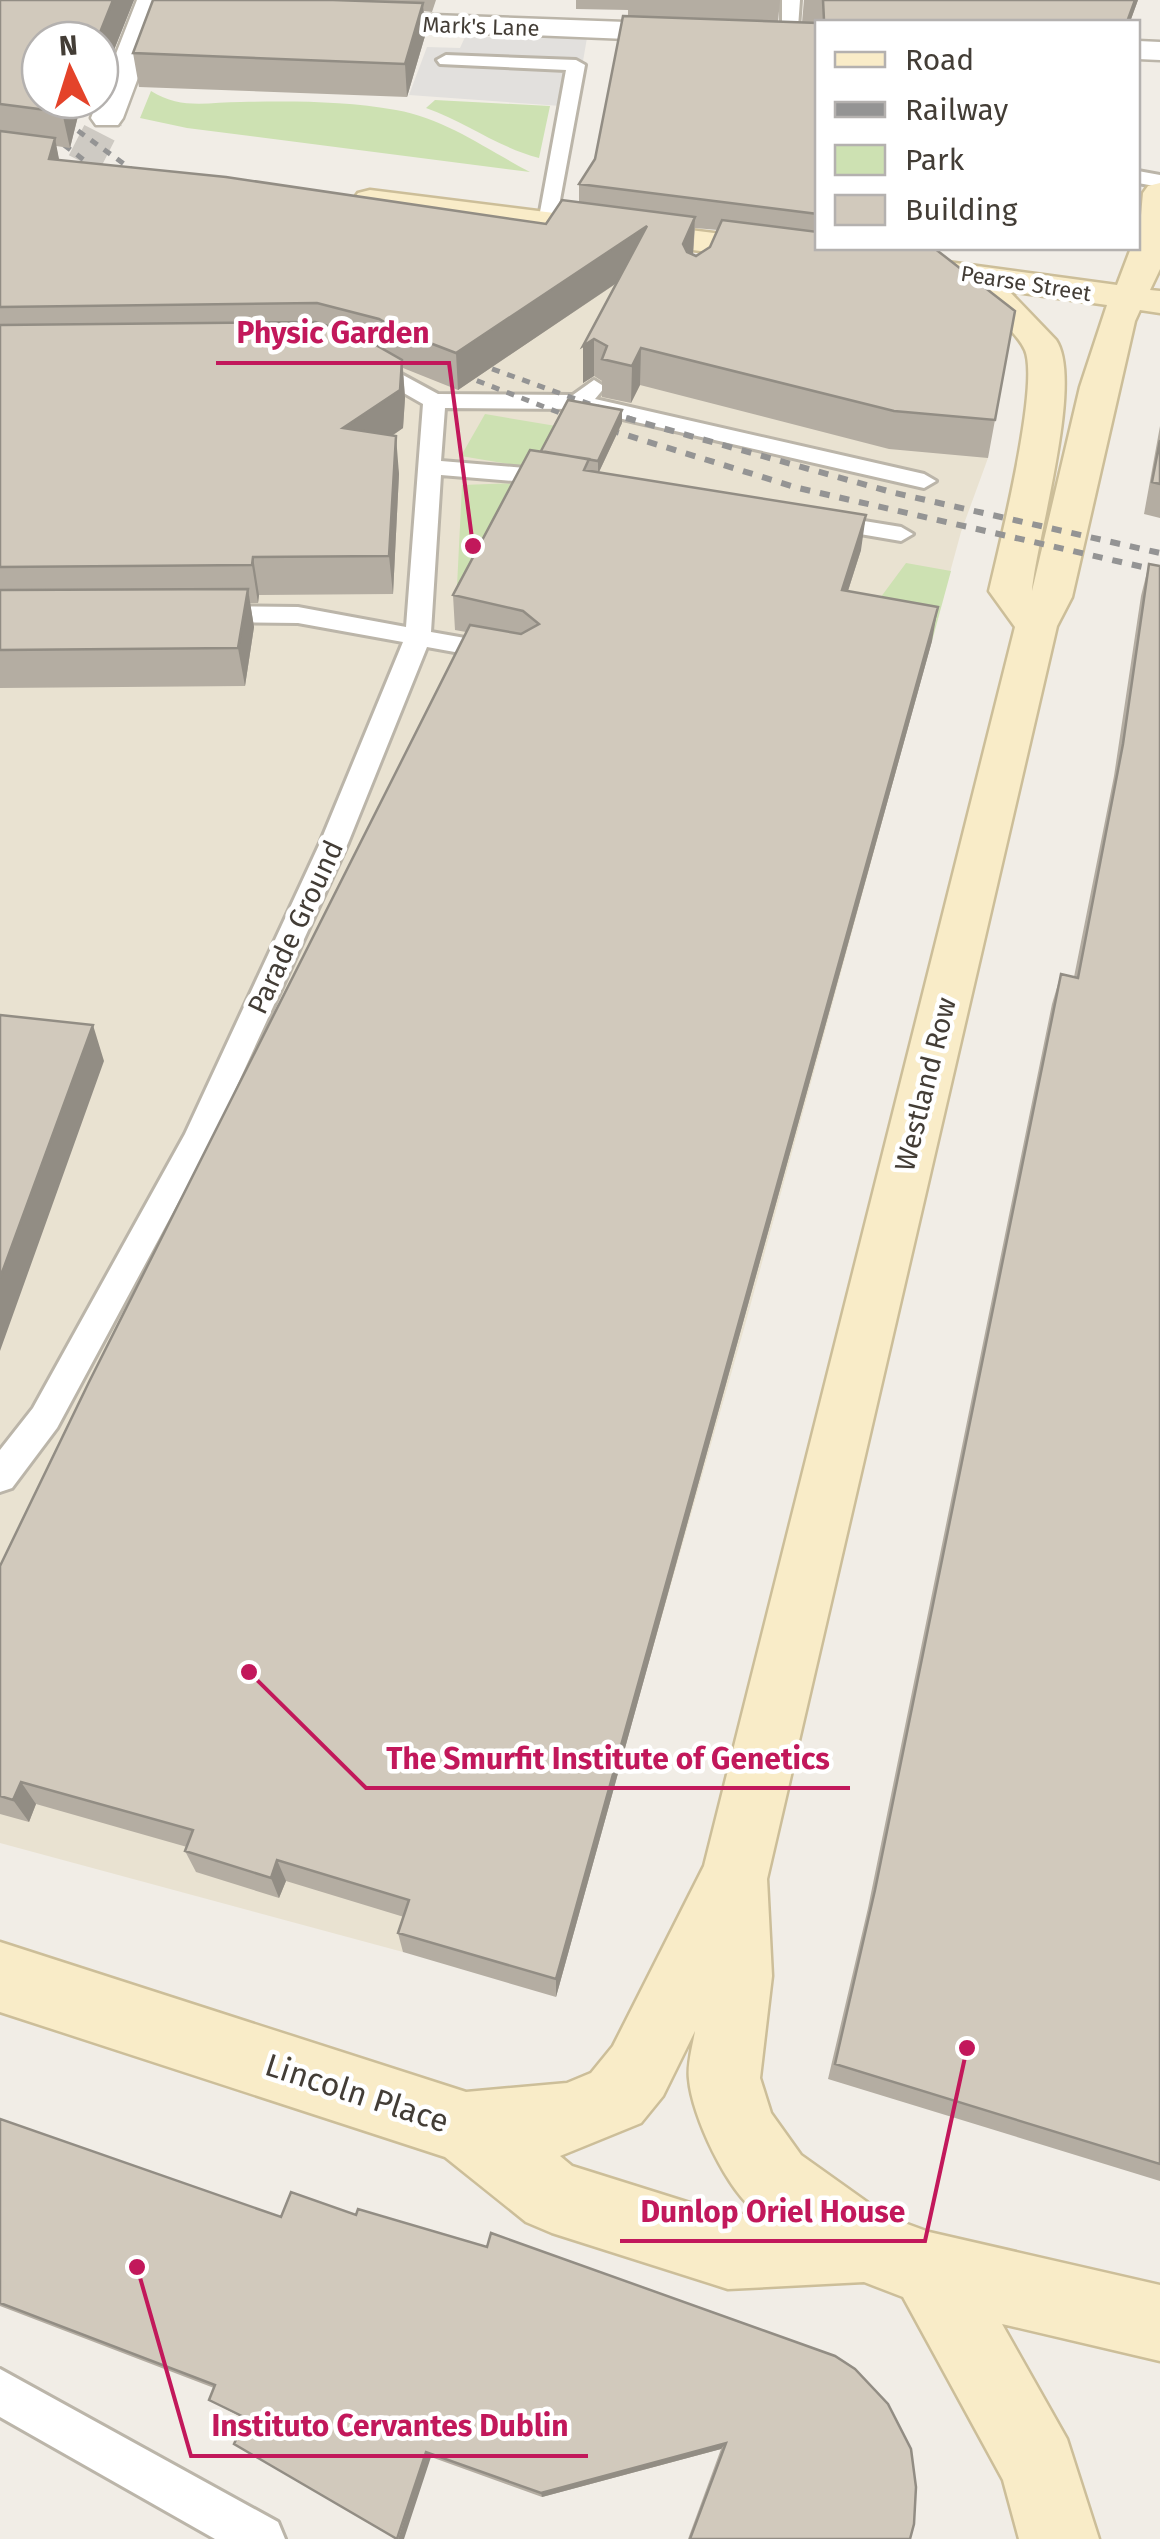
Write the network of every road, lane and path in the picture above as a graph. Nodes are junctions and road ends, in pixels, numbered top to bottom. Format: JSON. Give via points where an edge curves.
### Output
{"nodes":[{"id":1,"x":792,"y":0,"type":"edge"},
{"id":2,"x":148,"y":7,"type":"edge"},
{"id":3,"x":184,"y":15,"type":"edge"},
{"id":4,"x":321,"y":20,"type":"edge"},
{"id":5,"x":804,"y":37,"type":"edge"},
{"id":6,"x":446,"y":60,"type":"dead end"},
{"id":7,"x":120,"y":81,"type":"tunnel mouth"},
{"id":8,"x":1160,"y":193,"type":"edge"},
{"id":9,"x":331,"y":195,"type":"edge"},
{"id":10,"x":548,"y":222,"type":"junction"},
{"id":11,"x":824,"y":256,"type":"edge"},
{"id":12,"x":861,"y":261,"type":"edge"},
{"id":13,"x":954,"y":272,"type":"junction"},
{"id":14,"x":1144,"y":300,"type":"edge"},
{"id":15,"x":338,"y":355,"type":"edge"},
{"id":16,"x":434,"y":402,"type":"junction"},
{"id":17,"x":430,"y":467,"type":"junction"},
{"id":18,"x":924,"y":481,"type":"dead end"},
{"id":19,"x":593,"y":484,"type":"edge"},
{"id":20,"x":806,"y":518,"type":"edge"},
{"id":21,"x":901,"y":534,"type":"dead end"},
{"id":22,"x":188,"y":615,"type":"edge"},
{"id":23,"x":1036,"y":626,"type":"junction"},
{"id":24,"x":418,"y":637,"type":"junction"},
{"id":25,"x":523,"y":657,"type":"edge"},
{"id":26,"x":0,"y":1477,"type":"edge"},
{"id":27,"x":735,"y":1875,"type":"junction"},
{"id":28,"x":0,"y":1978,"type":"edge"},
{"id":29,"x":466,"y":2128,"type":"junction"},
{"id":30,"x":896,"y":2258,"type":"junction"},
{"id":31,"x":1160,"y":2323,"type":"edge"},
{"id":32,"x":0,"y":2392,"type":"edge"},
{"id":33,"x":262,"y":2539,"type":"edge"},
{"id":34,"x":1059,"y":2539,"type":"edge"}],
"edges":[{"from":1,"to":5,"type":"lane"},
{"from":2,"to":3,"type":"street"},
{"from":2,"to":7,"type":"street"},
{"from":4,"to":5,"type":"street","name":"Mark's Lane"},
{"from":6,"to":10,"type":"lane","via":[[576,65]]},
{"from":8,"to":14,"type":"main road","name":"Westland Row"},
{"from":9,"to":10,"type":"main road"},
{"from":10,"to":11,"type":"main road","via":[[707,256]]},
{"from":12,"to":13,"type":"main road","name":"Pearse Street"},
{"from":13,"to":14,"type":"main road","name":"Pearse Street"},
{"from":13,"to":23,"type":"main road","via":[[1006,305],[1044,348],[1036,480],[1010,591]]},
{"from":14,"to":23,"type":"main road","name":"Westland Row","via":[[1118,321],[1051,597]]},
{"from":15,"to":16,"type":"lane","via":[[373,364]]},
{"from":16,"to":17,"type":"lane","name":"Parade Ground"},
{"from":16,"to":18,"type":"lane","via":[[587,394]]},
{"from":17,"to":19,"type":"lane"},
{"from":17,"to":24,"type":"lane","name":"Parade Ground"},
{"from":20,"to":21,"type":"lane"},
{"from":22,"to":24,"type":"lane","via":[[298,614]]},
{"from":23,"to":27,"type":"main road","name":"Westland Row"},
{"from":24,"to":25,"type":"lane"},
{"from":24,"to":26,"type":"lane","name":"Parade Ground","via":[[334,844],[200,1136],[45,1418]]},
{"from":27,"to":29,"type":"main road","name":"Westland Row","via":[[638,2070],[616,2098],[570,2118]]},
{"from":27,"to":30,"type":"main road","name":"Westland Row","via":[[737,1976],[724,2078],[742,2134],[775,2181]]},
{"from":28,"to":29,"type":"main road","name":"Lincoln Place"},
{"from":29,"to":30,"type":"main road","name":"Lincoln Place","via":[[552,2196],[728,2252]]},
{"from":30,"to":31,"type":"main road"},
{"from":30,"to":34,"type":"main road","via":[[1039,2468]]},
{"from":32,"to":33,"type":"lane"}]}
